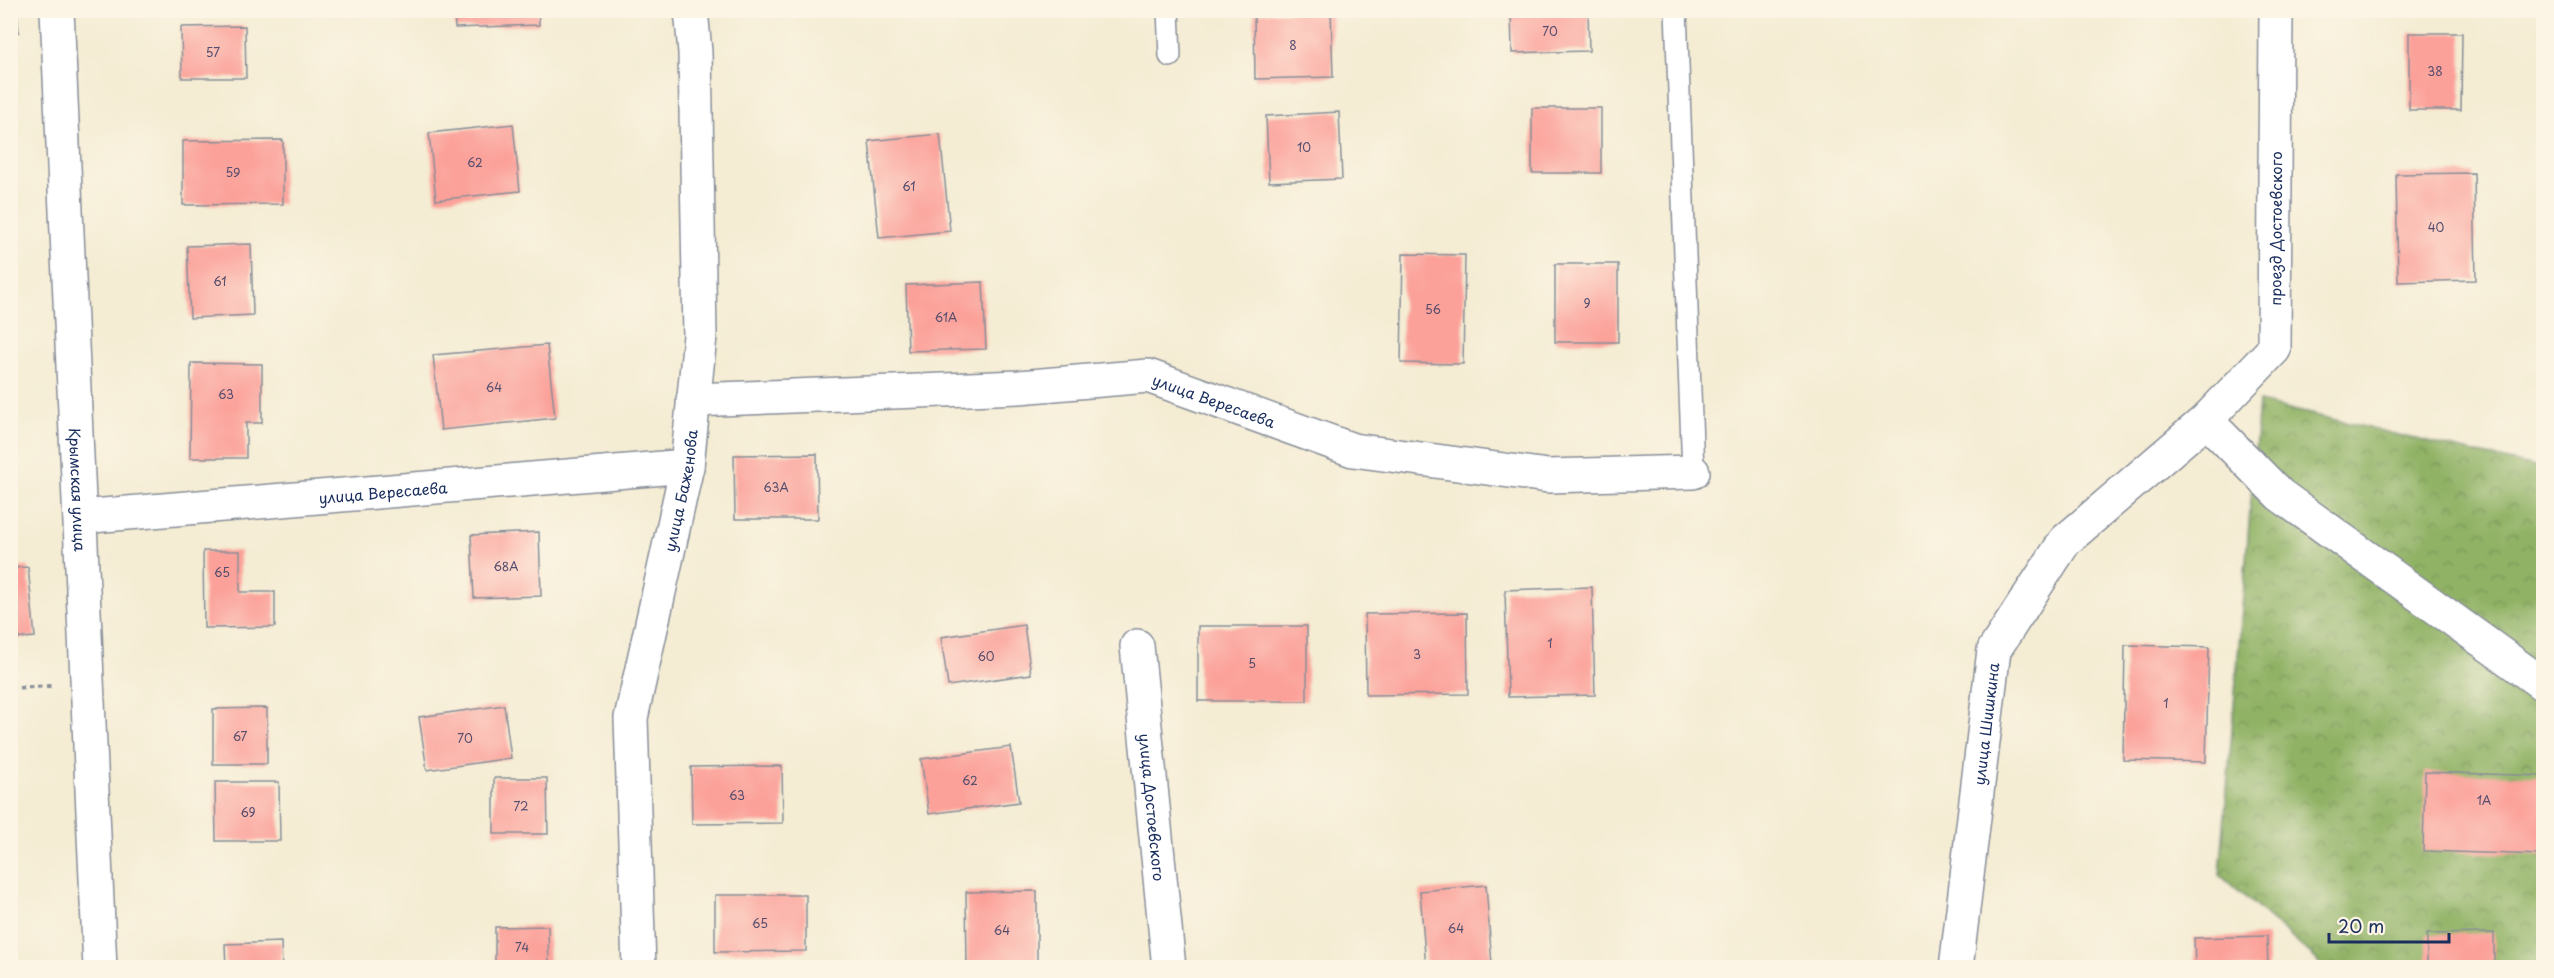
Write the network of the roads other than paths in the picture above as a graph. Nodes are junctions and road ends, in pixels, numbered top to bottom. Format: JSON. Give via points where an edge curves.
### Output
{"nodes":[{"id":1,"x":57,"y":10,"type":"edge"},
{"id":2,"x":690,"y":10,"type":"edge"},
{"id":3,"x":1168,"y":10,"type":"edge"},
{"id":4,"x":1676,"y":10,"type":"edge"},
{"id":5,"x":2276,"y":10,"type":"edge"},
{"id":6,"x":1170,"y":56,"type":"dead end"},
{"id":7,"x":693,"y":400,"type":"junction"},
{"id":8,"x":2205,"y":420,"type":"junction"},
{"id":9,"x":687,"y":466,"type":"junction"},
{"id":10,"x":1693,"y":472,"type":"joint"},
{"id":11,"x":80,"y":517,"type":"junction"},
{"id":12,"x":1137,"y":646,"type":"dead end"},
{"id":13,"x":2544,"y":685,"type":"edge"},
{"id":14,"x":100,"y":968,"type":"edge"},
{"id":15,"x":639,"y":968,"type":"edge"},
{"id":16,"x":1169,"y":968,"type":"edge"},
{"id":17,"x":1956,"y":968,"type":"edge"}],
"edges":[{"from":1,"to":11,"type":"street","name":"Крымская улица"},
{"from":2,"to":7,"type":"street","name":"улица Баженова","via":[[695,52],[699,336]]},
{"from":3,"to":6,"type":"lane"},
{"from":4,"to":10,"type":"lane"},
{"from":5,"to":8,"type":"street","name":"проезд Достоевского","via":[[2274,349]]},
{"from":7,"to":9,"type":"street","name":"улица Баженова"},
{"from":7,"to":10,"type":"street","name":"улица Вересаева","via":[[1019,387],[1148,376],[1353,450],[1548,476]]},
{"from":8,"to":13,"type":"street","via":[[2280,495]]},
{"from":8,"to":17,"type":"street","name":"улица Шишкина","via":[[2065,541],[1994,650]]},
{"from":9,"to":11,"type":"street","name":"улица Вересаева"},
{"from":9,"to":15,"type":"street","name":"улица Баженова","via":[[631,718]]},
{"from":11,"to":14,"type":"street","name":"Крымская улица"},
{"from":12,"to":16,"type":"street","name":"улица Достоевского"}]}
